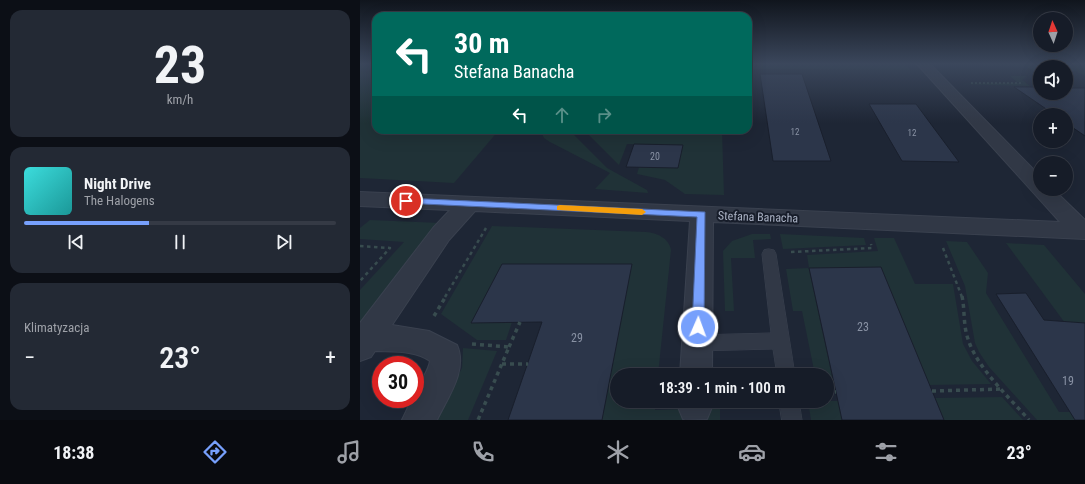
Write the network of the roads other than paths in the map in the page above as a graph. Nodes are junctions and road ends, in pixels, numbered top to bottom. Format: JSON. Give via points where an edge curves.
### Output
{"nodes":[{"id":1,"x":941,"y":84,"type":"edge"},
{"id":2,"x":1033,"y":182,"type":"edge"},
{"id":3,"x":1047,"y":196,"type":"edge"},
{"id":4,"x":360,"y":199,"type":"edge"},
{"id":5,"x":469,"y":204,"type":"junction"},
{"id":6,"x":702,"y":214,"type":"junction"},
{"id":7,"x":1084,"y":232,"type":"edge"},
{"id":8,"x":769,"y":254,"type":"road end"},
{"id":9,"x":781,"y":341,"type":"junction"},
{"id":10,"x":364,"y":342,"type":"edge"},
{"id":11,"x":697,"y":343,"type":"junction"},
{"id":12,"x":696,"y":368,"type":"edge"},
{"id":13,"x":785,"y":368,"type":"edge"},
{"id":14,"x":790,"y":408,"type":"edge"},
{"id":15,"x":419,"y":420,"type":"edge"},
{"id":16,"x":792,"y":420,"type":"edge"}],
"edges":[{"from":1,"to":2,"type":"street"},
{"from":3,"to":7,"type":"street"},
{"from":4,"to":5,"type":"street","name":"Stefana Banacha"},
{"from":5,"to":6,"type":"street","name":"Stefana Banacha"},
{"from":5,"to":10,"type":"street","via":[[441,234]]},
{"from":6,"to":7,"type":"street","name":"Stefana Banacha"},
{"from":6,"to":11,"type":"street"},
{"from":8,"to":9,"type":"lane"},
{"from":9,"to":11,"type":"lane"},
{"from":9,"to":13,"type":"lane"},
{"from":10,"to":15,"type":"street","via":[[422,342],[438,348],[446,355],[444,372]]},
{"from":11,"to":12,"type":"street"},
{"from":14,"to":16,"type":"lane"}]}
